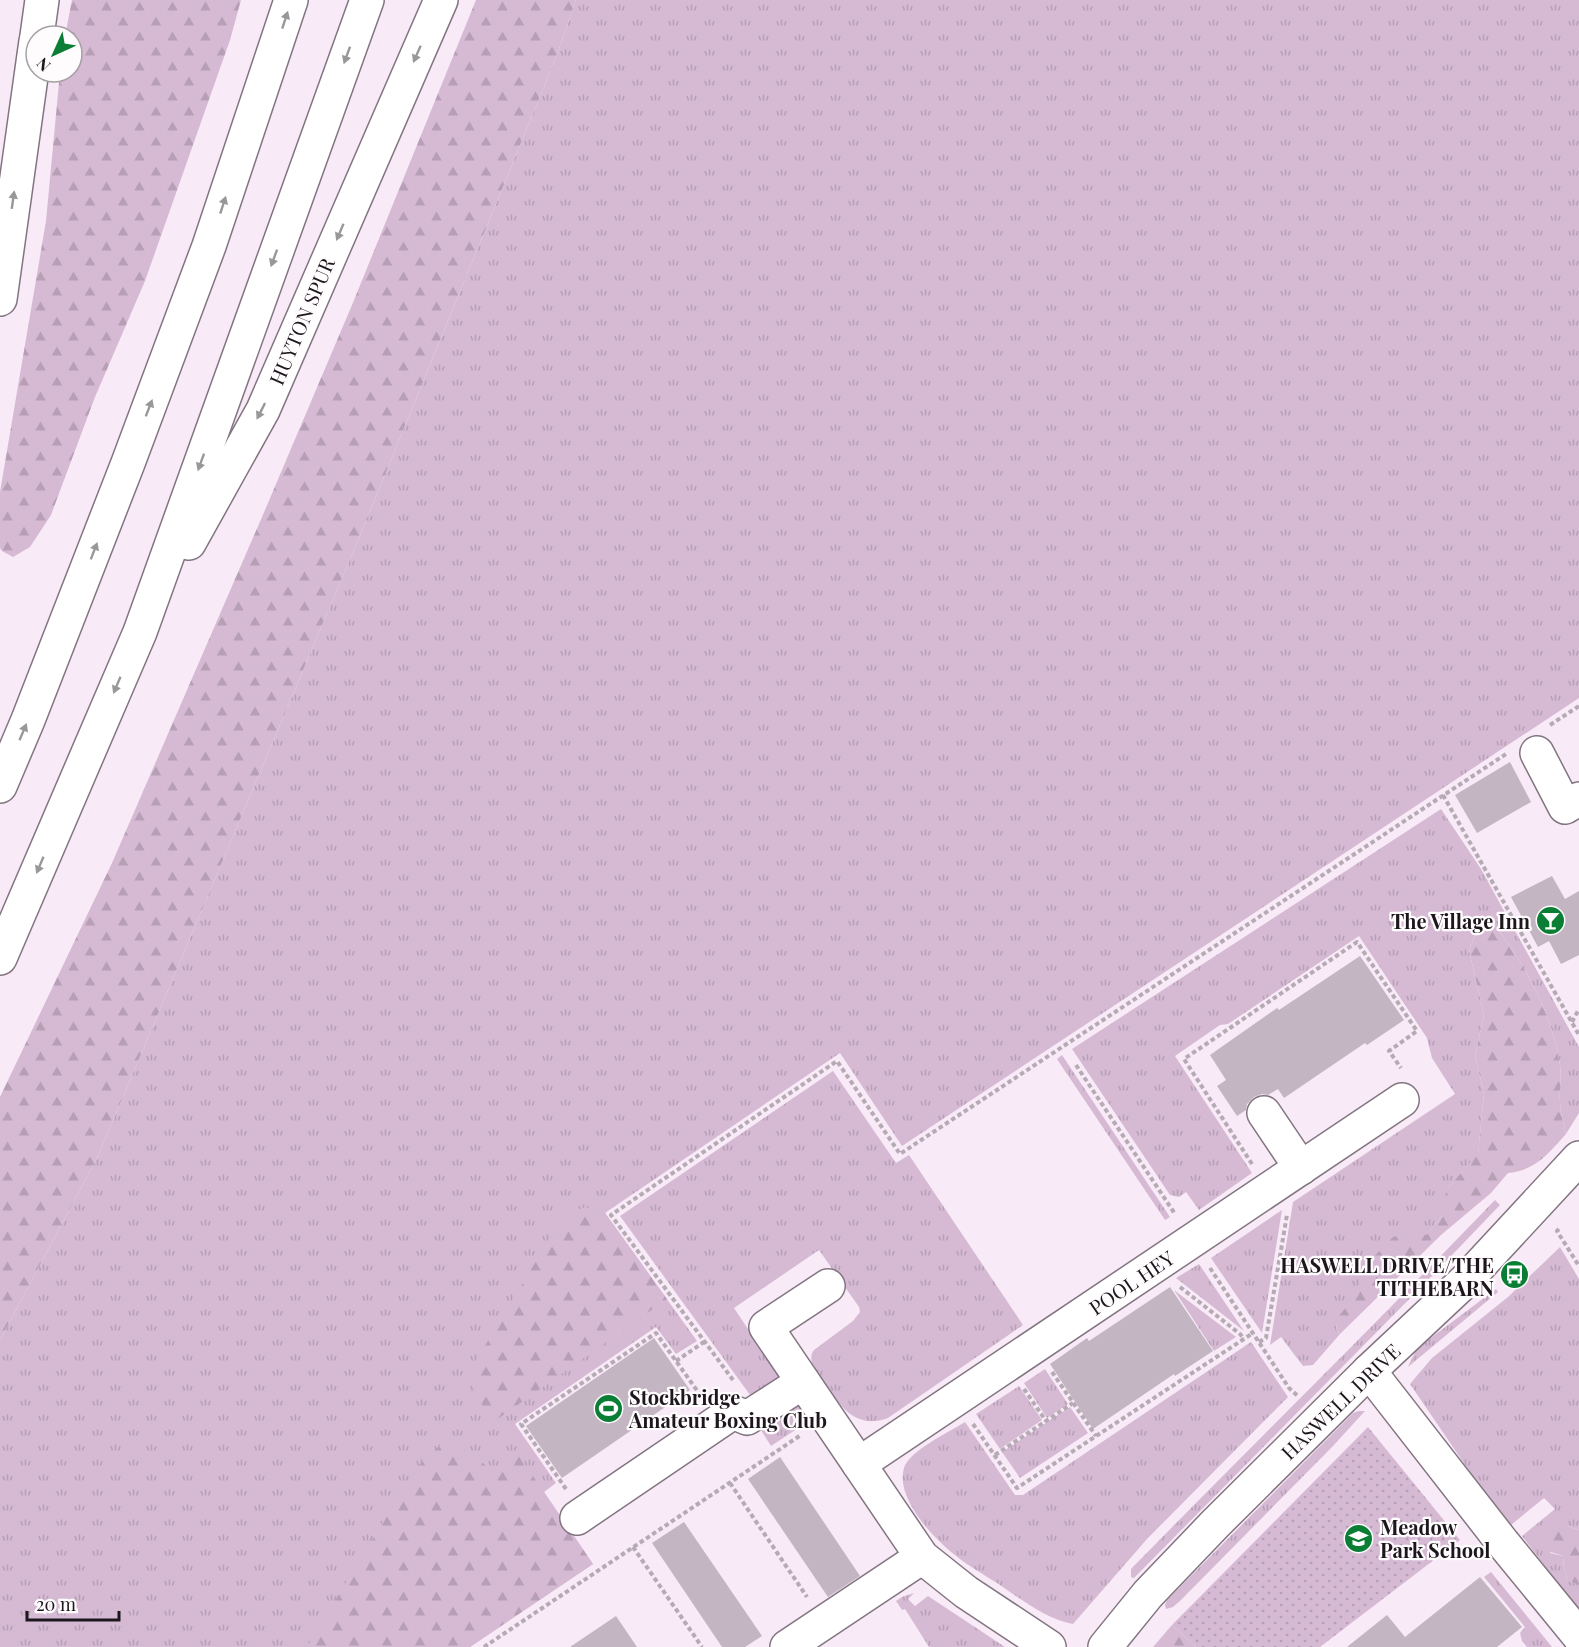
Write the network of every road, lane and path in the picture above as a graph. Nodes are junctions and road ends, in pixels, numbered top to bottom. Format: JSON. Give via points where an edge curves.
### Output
{"nodes":[{"id":1,"x":42,"y":0,"type":"edge"},
{"id":2,"x":291,"y":0,"type":"edge"},
{"id":3,"x":367,"y":0,"type":"edge"},
{"id":4,"x":441,"y":0,"type":"edge"},
{"id":5,"x":39,"y":24,"type":"edge"},
{"id":6,"x":30,"y":84,"type":"edge"},
{"id":7,"x":0,"y":300,"type":"edge"},
{"id":8,"x":140,"y":632,"type":"junction"},
{"id":9,"x":1579,"y":705,"type":"edge"},
{"id":10,"x":1530,"y":744,"type":"junction"},
{"id":11,"x":0,"y":786,"type":"edge"},
{"id":12,"x":1443,"y":795,"type":"junction"},
{"id":13,"x":1579,"y":799,"type":"edge"},
{"id":14,"x":0,"y":958,"type":"edge"},
{"id":15,"x":1579,"y":1009,"type":"edge"},
{"id":16,"x":1572,"y":1022,"type":"junction"},
{"id":17,"x":1579,"y":1035,"type":"edge"},
{"id":18,"x":1402,"y":1100,"type":"joint"},
{"id":19,"x":1264,"y":1113,"type":"dead end"},
{"id":20,"x":1579,"y":1158,"type":"edge"},
{"id":21,"x":1282,"y":1181,"type":"junction"},
{"id":22,"x":1563,"y":1223,"type":"dead end"},
{"id":23,"x":1160,"y":1262,"type":"junction"},
{"id":24,"x":1579,"y":1266,"type":"edge"},
{"id":25,"x":828,"y":1286,"type":"dead end"},
{"id":26,"x":1253,"y":1333,"type":"dead end"},
{"id":27,"x":1244,"y":1340,"type":"junction"},
{"id":28,"x":704,"y":1342,"type":"junction"},
{"id":29,"x":1259,"y":1342,"type":"dead end"},
{"id":30,"x":1035,"y":1346,"type":"junction"},
{"id":31,"x":676,"y":1361,"type":"junction"},
{"id":32,"x":1369,"y":1371,"type":"junction"},
{"id":33,"x":803,"y":1382,"type":"junction"},
{"id":34,"x":956,"y":1399,"type":"junction"},
{"id":35,"x":1073,"y":1403,"type":"junction"},
{"id":36,"x":757,"y":1412,"type":"junction"},
{"id":37,"x":827,"y":1418,"type":"junction"},
{"id":38,"x":718,"y":1422,"type":"junction"},
{"id":39,"x":1096,"y":1437,"type":"junction"},
{"id":40,"x":994,"y":1455,"type":"junction"},
{"id":41,"x":859,"y":1464,"type":"junction"},
{"id":42,"x":730,"y":1483,"type":"junction"},
{"id":43,"x":580,"y":1516,"type":"joint"},
{"id":44,"x":633,"y":1547,"type":"junction"},
{"id":45,"x":922,"y":1557,"type":"junction"},
{"id":46,"x":824,"y":1623,"type":"junction"},
{"id":47,"x":1579,"y":1636,"type":"edge"},
{"id":48,"x":484,"y":1647,"type":"edge"},
{"id":49,"x":702,"y":1647,"type":"edge"},
{"id":50,"x":787,"y":1647,"type":"edge"},
{"id":51,"x":1049,"y":1647,"type":"edge"},
{"id":52,"x":1105,"y":1647,"type":"edge"}],
"edges":[{"from":1,"to":5,"type":"main road"},
{"from":11,"to":2,"type":"main road","one_way":true,"via":[[209,246]]},
{"from":3,"to":8,"type":"main road","one_way":true},
{"from":4,"to":8,"type":"main road","name":"HUYTON SPUR","one_way":true,"via":[[262,410]]},
{"from":7,"to":6,"type":"main road","one_way":true},
{"from":8,"to":14,"type":"main road","one_way":true},
{"from":9,"to":10,"type":"path"},
{"from":10,"to":12,"type":"path"},
{"from":10,"to":13,"type":"main road","via":[[1565,807]]},
{"from":12,"to":16,"type":"path"},
{"from":12,"to":28,"type":"path","via":[[900,1154],[837,1061],[611,1215]]},
{"from":15,"to":16,"type":"path"},
{"from":16,"to":17,"type":"path"},
{"from":18,"to":21,"type":"main road","name":"POOL HEY"},
{"from":18,"to":21,"type":"path","via":[[1417,1090],[1389,1051],[1417,1031],[1357,942],[1184,1059]]},
{"from":19,"to":21,"type":"main road"},
{"from":20,"to":32,"type":"main road","name":"HASWELL DRIVE","via":[[1466,1280]]},
{"from":21,"to":23,"type":"main road","name":"POOL HEY"},
{"from":21,"to":29,"type":"path","via":[[1288,1205],[1266,1338]]},
{"from":22,"to":24,"type":"path","via":[[1557,1231]]},
{"from":23,"to":27,"type":"path","via":[[1173,1281]]},
{"from":23,"to":30,"type":"main road","name":"POOL HEY"},
{"from":25,"to":33,"type":"main road","via":[[766,1327]]},
{"from":26,"to":27,"type":"path"},
{"from":27,"to":39,"type":"path"},
{"from":28,"to":31,"type":"path"},
{"from":28,"to":36,"type":"path"},
{"from":30,"to":34,"type":"main road","name":"POOL HEY"},
{"from":30,"to":35,"type":"path"},
{"from":31,"to":38,"type":"path"},
{"from":31,"to":43,"type":"path","via":[[656,1333],[521,1424]]},
{"from":32,"to":47,"type":"main road"},
{"from":32,"to":52,"type":"main road","name":"HASWELL DRIVE","via":[[1200,1539]]},
{"from":33,"to":36,"type":"main road"},
{"from":33,"to":37,"type":"main road"},
{"from":34,"to":40,"type":"path"},
{"from":34,"to":41,"type":"main road","name":"POOL HEY"},
{"from":35,"to":39,"type":"path"},
{"from":35,"to":40,"type":"path"},
{"from":36,"to":38,"type":"main road","via":[[747,1418],[733,1412]]},
{"from":37,"to":41,"type":"main road"},
{"from":37,"to":42,"type":"path"},
{"from":38,"to":43,"type":"main road"},
{"from":39,"to":40,"type":"path","via":[[1017,1488]]},
{"from":41,"to":45,"type":"main road"},
{"from":42,"to":44,"type":"path"},
{"from":42,"to":46,"type":"path"},
{"from":44,"to":48,"type":"path"},
{"from":44,"to":49,"type":"path"},
{"from":45,"to":46,"type":"main road"},
{"from":45,"to":51,"type":"main road","via":[[966,1592]]},
{"from":46,"to":50,"type":"main road"}]}
